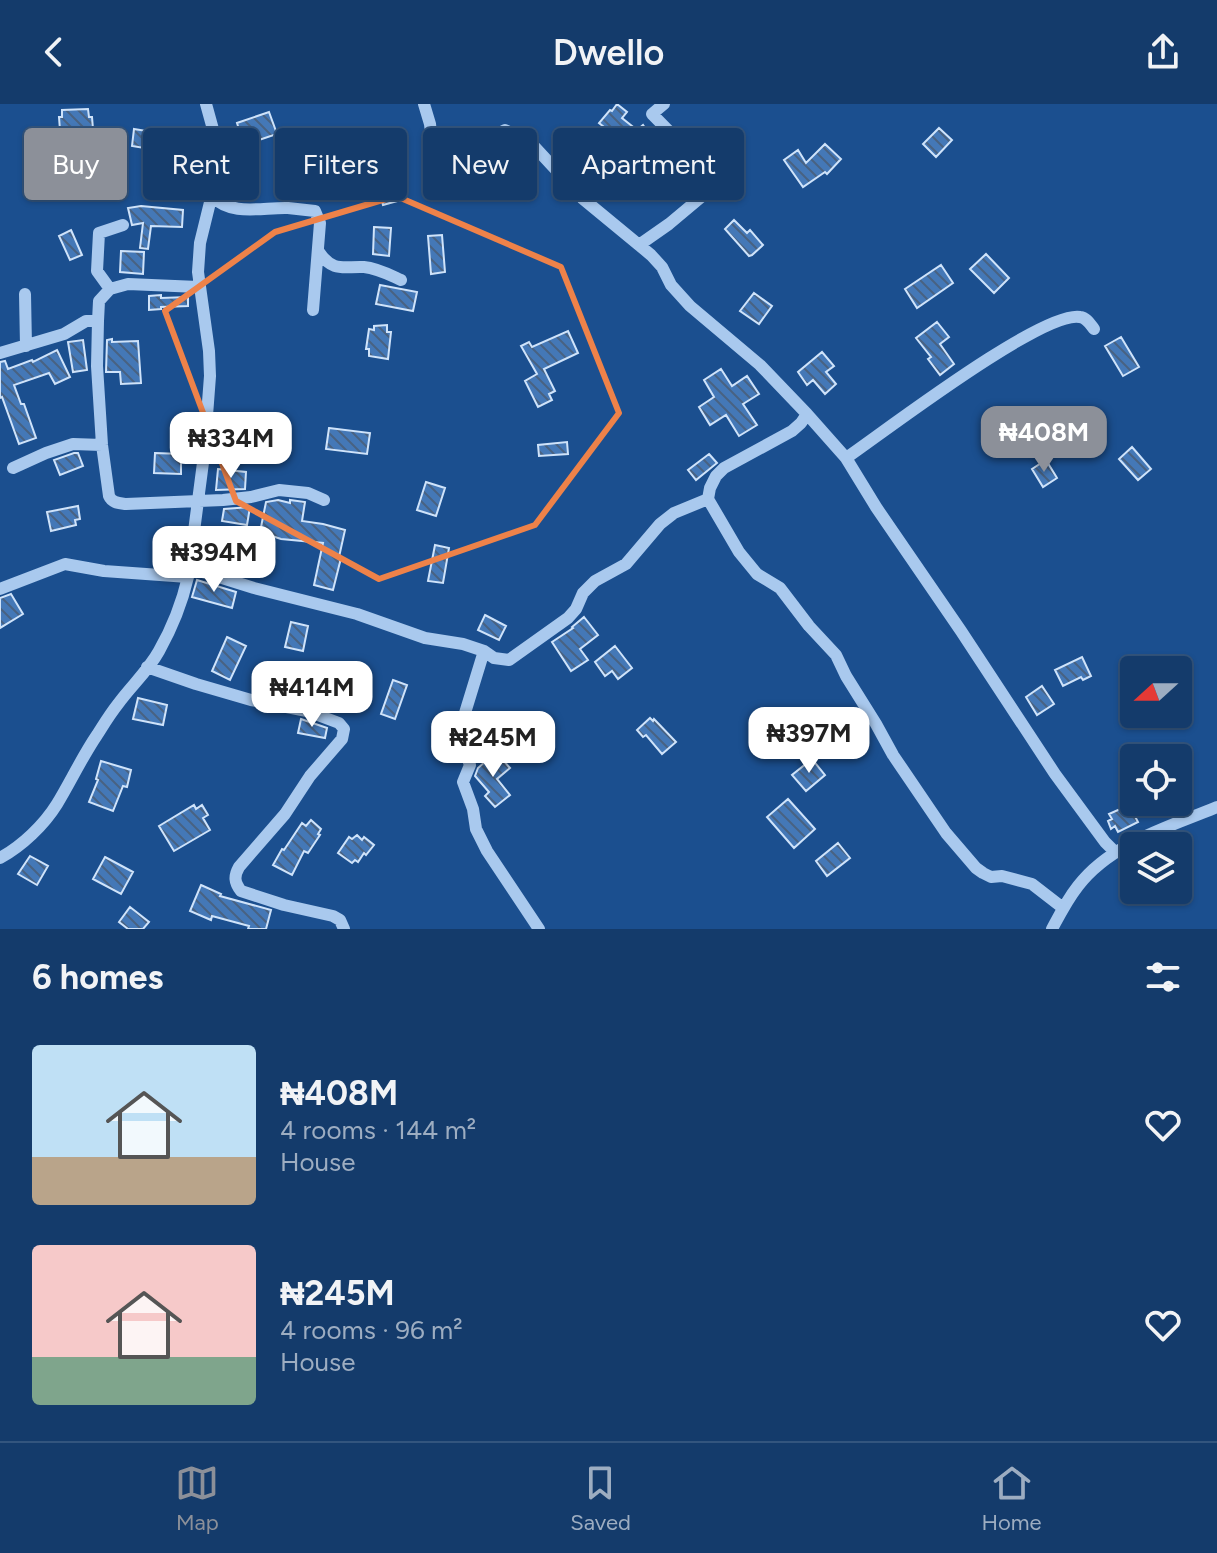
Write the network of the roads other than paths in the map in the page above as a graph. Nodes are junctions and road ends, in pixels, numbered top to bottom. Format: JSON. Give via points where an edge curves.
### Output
{"nodes":[{"id":1,"x":206,"y":104,"type":"edge"},
{"id":2,"x":424,"y":104,"type":"edge"},
{"id":3,"x":664,"y":104,"type":"edge"},
{"id":4,"x":648,"y":109,"type":"edge"},
{"id":5,"x":213,"y":128,"type":"edge"},
{"id":6,"x":211,"y":200,"type":"edge"},
{"id":7,"x":216,"y":200,"type":"edge"},
{"id":8,"x":123,"y":225,"type":"dead end"},
{"id":9,"x":639,"y":245,"type":"junction"},
{"id":10,"x":319,"y":252,"type":"junction"},
{"id":11,"x":97,"y":271,"type":"junction"},
{"id":12,"x":401,"y":280,"type":"dead end"},
{"id":13,"x":198,"y":287,"type":"junction"},
{"id":14,"x":110,"y":289,"type":"junction"},
{"id":15,"x":25,"y":294,"type":"dead end"},
{"id":16,"x":99,"y":301,"type":"junction"},
{"id":17,"x":313,"y":310,"type":"dead end"},
{"id":18,"x":98,"y":321,"type":"junction"},
{"id":19,"x":1094,"y":329,"type":"dead end"},
{"id":20,"x":26,"y":346,"type":"junction"},
{"id":21,"x":0,"y":353,"type":"edge"},
{"id":22,"x":807,"y":414,"type":"junction"},
{"id":23,"x":102,"y":445,"type":"junction"},
{"id":24,"x":846,"y":458,"type":"junction"},
{"id":25,"x":13,"y":468,"type":"dead end"},
{"id":26,"x":708,"y":499,"type":"junction"},
{"id":27,"x":198,"y":500,"type":"junction"},
{"id":28,"x":324,"y":500,"type":"dead end"},
{"id":29,"x":189,"y":573,"type":"junction"},
{"id":30,"x":0,"y":589,"type":"edge"},
{"id":31,"x":484,"y":651,"type":"junction"},
{"id":32,"x":147,"y":667,"type":"junction"},
{"id":33,"x":1217,"y":807,"type":"edge"},
{"id":34,"x":1118,"y":852,"type":"junction"},
{"id":35,"x":0,"y":858,"type":"edge"},
{"id":36,"x":1063,"y":908,"type":"junction"},
{"id":37,"x":344,"y":929,"type":"edge"},
{"id":38,"x":539,"y":929,"type":"edge"},
{"id":39,"x":1052,"y":929,"type":"edge"}],
"edges":[{"from":1,"to":5,"type":"street"},
{"from":2,"to":9,"type":"street","via":[[433,151],[448,160],[505,130],[532,144],[582,198]]},
{"from":3,"to":4,"type":"street"},
{"from":4,"to":9,"type":"street","via":[[712,175],[706,193]]},
{"from":6,"to":13,"type":"street","via":[[200,243]]},
{"from":7,"to":10,"type":"street","via":[[256,211],[315,211]]},
{"from":8,"to":11,"type":"street","via":[[99,233]]},
{"from":9,"to":22,"type":"street","via":[[690,306],[760,365]]},
{"from":10,"to":12,"type":"street","via":[[331,265],[365,267]]},
{"from":10,"to":17,"type":"street"},
{"from":11,"to":14,"type":"street"},
{"from":11,"to":16,"type":"street"},
{"from":13,"to":14,"type":"street","via":[[128,284]]},
{"from":13,"to":27,"type":"street","via":[[210,376]]},
{"from":14,"to":16,"type":"street"},
{"from":15,"to":20,"type":"street"},
{"from":16,"to":18,"type":"street"},
{"from":18,"to":20,"type":"street"},
{"from":18,"to":23,"type":"street"},
{"from":19,"to":24,"type":"street","via":[[1087,319],[1076,317],[1041,328]]},
{"from":20,"to":21,"type":"street"},
{"from":22,"to":24,"type":"street"},
{"from":22,"to":26,"type":"street","via":[[792,431],[724,468]]},
{"from":23,"to":25,"type":"street","via":[[73,444]]},
{"from":23,"to":27,"type":"street","via":[[111,500]]},
{"from":24,"to":34,"type":"street","via":[[1055,774]]},
{"from":26,"to":31,"type":"street","via":[[660,524],[626,564],[595,581],[568,618],[527,648],[509,660]]},
{"from":26,"to":36,"type":"street","via":[[748,565],[780,588],[836,655],[893,755],[976,868],[991,877],[1032,884]]},
{"from":27,"to":28,"type":"street","via":[[279,490]]},
{"from":27,"to":29,"type":"street"},
{"from":29,"to":30,"type":"street","via":[[104,571],[65,564]]},
{"from":29,"to":31,"type":"street"},
{"from":29,"to":32,"type":"street","via":[[174,622]]},
{"from":31,"to":38,"type":"street","via":[[461,726],[470,765],[463,782],[487,851]]},
{"from":32,"to":35,"type":"street","via":[[95,737],[56,806]]},
{"from":32,"to":37,"type":"street","via":[[251,700],[307,711],[342,726],[342,739],[235,874],[241,891],[333,916]]},
{"from":33,"to":34,"type":"street","via":[[1141,837]]},
{"from":34,"to":36,"type":"street","via":[[1079,884]]},
{"from":36,"to":39,"type":"street"}]}
